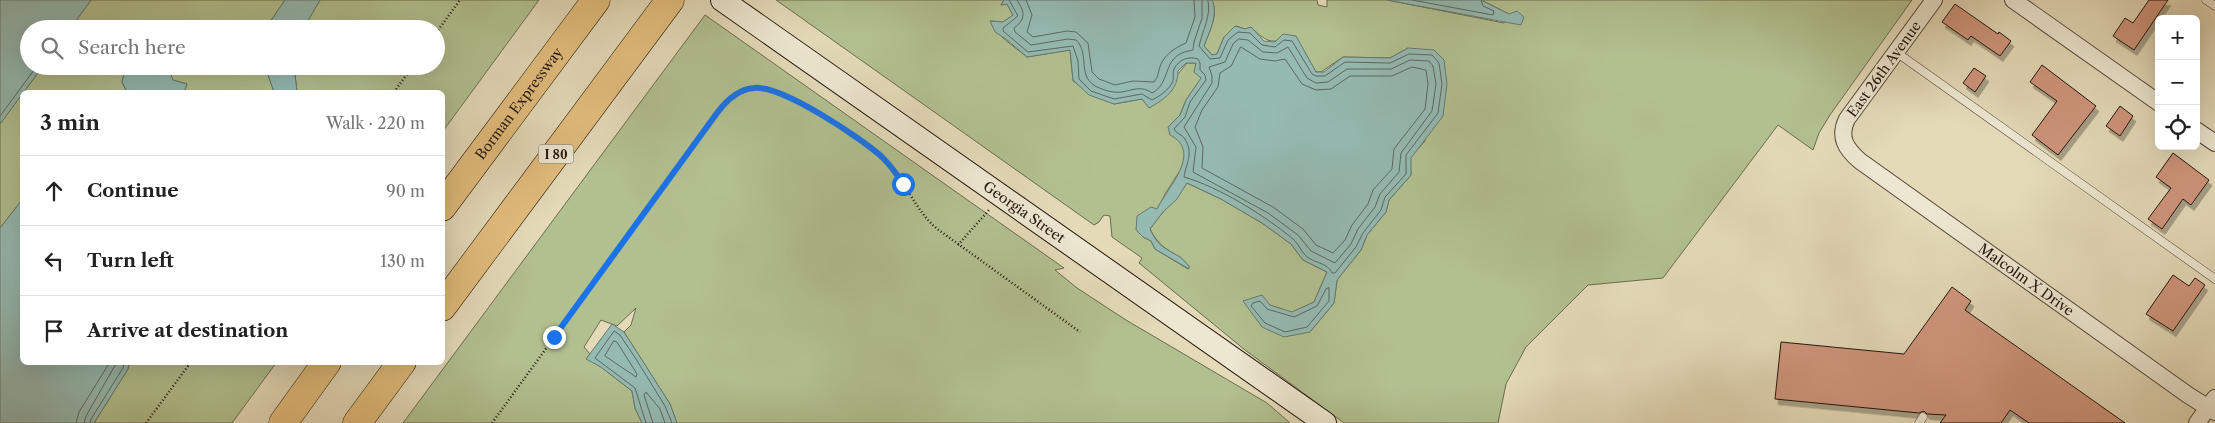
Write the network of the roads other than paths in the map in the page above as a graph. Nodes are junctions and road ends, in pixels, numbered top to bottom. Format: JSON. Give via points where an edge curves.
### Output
{"nodes":[{"id":1,"x":596,"y":0,"type":"edge"},
{"id":2,"x":670,"y":0,"type":"edge"},
{"id":3,"x":722,"y":0,"type":"edge"},
{"id":4,"x":1934,"y":0,"type":"edge"},
{"id":5,"x":2013,"y":0,"type":"edge"},
{"id":6,"x":2206,"y":0,"type":"edge"},
{"id":7,"x":2215,"y":6,"type":"edge"},
{"id":8,"x":1896,"y":52,"type":"junction"},
{"id":9,"x":2155,"y":100,"type":"edge"},
{"id":10,"x":2200,"y":133,"type":"edge"},
{"id":11,"x":1844,"y":142,"type":"joint"},
{"id":12,"x":2215,"y":143,"type":"edge"},
{"id":13,"x":445,"y":203,"type":"edge"},
{"id":14,"x":2215,"y":279,"type":"edge"},
{"id":15,"x":445,"y":303,"type":"edge"},
{"id":16,"x":325,"y":365,"type":"edge"},
{"id":17,"x":400,"y":365,"type":"edge"},
{"id":18,"x":2213,"y":406,"type":"edge"},
{"id":19,"x":282,"y":423,"type":"edge"},
{"id":20,"x":357,"y":423,"type":"edge"},
{"id":21,"x":1325,"y":423,"type":"edge"},
{"id":22,"x":2197,"y":423,"type":"edge"}],
"edges":[{"from":1,"to":13,"type":"highway","name":"Borman Expressway"},
{"from":2,"to":15,"type":"highway","number":"I 80"},
{"from":3,"to":21,"type":"street","name":"Georgia Street"},
{"from":4,"to":8,"type":"street","name":"East 26th Avenue"},
{"from":5,"to":9,"type":"street"},
{"from":6,"to":7,"type":"lane"},
{"from":8,"to":11,"type":"street","name":"East 26th Avenue","via":[[1847,119],[1843,127]]},
{"from":8,"to":14,"type":"lane"},
{"from":10,"to":12,"type":"street"},
{"from":11,"to":18,"type":"street","name":"Malcolm X Drive","via":[[1860,161],[2180,390]]},
{"from":16,"to":19,"type":"highway"},
{"from":17,"to":20,"type":"highway"},
{"from":18,"to":22,"type":"street"}]}
